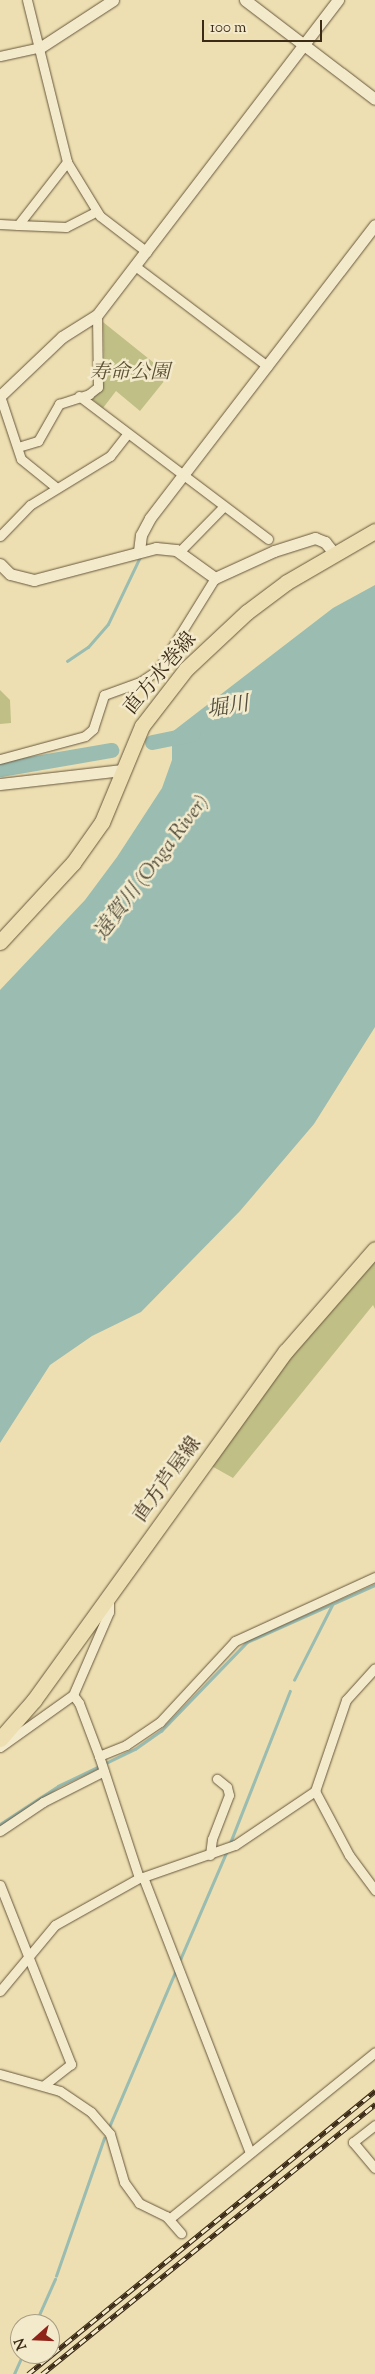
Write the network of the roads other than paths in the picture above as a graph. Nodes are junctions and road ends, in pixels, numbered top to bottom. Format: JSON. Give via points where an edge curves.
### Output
{"nodes":[{"id":1,"x":27,"y":0,"type":"edge"},
{"id":2,"x":113,"y":0,"type":"edge"},
{"id":3,"x":245,"y":0,"type":"edge"},
{"id":4,"x":338,"y":0,"type":"edge"},
{"id":5,"x":304,"y":45,"type":"junction"},
{"id":6,"x":41,"y":47,"type":"junction"},
{"id":7,"x":0,"y":56,"type":"edge"},
{"id":8,"x":375,"y":99,"type":"edge"},
{"id":9,"x":67,"y":162,"type":"junction"},
{"id":10,"x":96,"y":212,"type":"junction"},
{"id":11,"x":0,"y":224,"type":"edge"},
{"id":12,"x":18,"y":225,"type":"junction"},
{"id":13,"x":375,"y":225,"type":"edge"},
{"id":14,"x":147,"y":252,"type":"junction"},
{"id":15,"x":136,"y":266,"type":"junction"},
{"id":16,"x":97,"y":315,"type":"junction"},
{"id":17,"x":267,"y":366,"type":"junction"},
{"id":18,"x":0,"y":396,"type":"edge"},
{"id":19,"x":79,"y":396,"type":"junction"},
{"id":20,"x":127,"y":434,"type":"junction"},
{"id":21,"x":18,"y":448,"type":"junction"},
{"id":22,"x":186,"y":477,"type":"junction"},
{"id":23,"x":57,"y":488,"type":"junction"},
{"id":24,"x":224,"y":506,"type":"junction"},
{"id":25,"x":375,"y":531,"type":"edge"},
{"id":26,"x":0,"y":536,"type":"edge"},
{"id":27,"x":268,"y":539,"type":"dead end"},
{"id":28,"x":139,"y":551,"type":"junction"},
{"id":29,"x":179,"y":552,"type":"junction"},
{"id":30,"x":334,"y":553,"type":"junction"},
{"id":31,"x":0,"y":564,"type":"edge"},
{"id":32,"x":216,"y":578,"type":"junction"},
{"id":33,"x":0,"y":759,"type":"edge"},
{"id":34,"x":122,"y":770,"type":"junction"},
{"id":35,"x":0,"y":784,"type":"edge"},
{"id":36,"x":0,"y":942,"type":"edge"},
{"id":37,"x":375,"y":1249,"type":"edge"},
{"id":38,"x":375,"y":1577,"type":"edge"},
{"id":39,"x":108,"y":1596,"type":"junction"},
{"id":40,"x":375,"y":1668,"type":"edge"},
{"id":41,"x":72,"y":1695,"type":"junction"},
{"id":42,"x":0,"y":1739,"type":"edge"},
{"id":43,"x":0,"y":1747,"type":"edge"},
{"id":44,"x":99,"y":1758,"type":"junction"},
{"id":45,"x":104,"y":1770,"type":"junction"},
{"id":46,"x":217,"y":1779,"type":"dead end"},
{"id":47,"x":314,"y":1791,"type":"junction"},
{"id":48,"x":0,"y":1831,"type":"edge"},
{"id":49,"x":210,"y":1855,"type":"junction"},
{"id":50,"x":141,"y":1877,"type":"junction"},
{"id":51,"x":0,"y":1885,"type":"edge"},
{"id":52,"x":375,"y":1890,"type":"edge"},
{"id":53,"x":27,"y":1955,"type":"junction"},
{"id":54,"x":0,"y":1991,"type":"edge"},
{"id":55,"x":375,"y":2052,"type":"edge"},
{"id":56,"x":0,"y":2074,"type":"edge"},
{"id":57,"x":44,"y":2085,"type":"junction"},
{"id":58,"x":375,"y":2125,"type":"edge"},
{"id":59,"x":250,"y":2153,"type":"junction"},
{"id":60,"x":375,"y":2168,"type":"edge"},
{"id":61,"x":169,"y":2219,"type":"junction"},
{"id":62,"x":181,"y":2233,"type":"dead end"}],
"edges":[{"from":1,"to":6,"type":"street"},
{"from":2,"to":6,"type":"street"},
{"from":3,"to":5,"type":"street"},
{"from":4,"to":5,"type":"street"},
{"from":5,"to":8,"type":"street"},
{"from":5,"to":14,"type":"street"},
{"from":6,"to":7,"type":"street"},
{"from":6,"to":9,"type":"street"},
{"from":9,"to":10,"type":"street"},
{"from":9,"to":12,"type":"street"},
{"from":10,"to":12,"type":"street","via":[[66,227]]},
{"from":10,"to":14,"type":"street"},
{"from":11,"to":12,"type":"street"},
{"from":13,"to":17,"type":"street"},
{"from":14,"to":15,"type":"street"},
{"from":15,"to":16,"type":"street"},
{"from":15,"to":17,"type":"street"},
{"from":16,"to":18,"type":"street","via":[[62,337]]},
{"from":16,"to":19,"type":"street","via":[[100,380],[93,392]]},
{"from":17,"to":22,"type":"street"},
{"from":18,"to":21,"type":"street"},
{"from":19,"to":20,"type":"street"},
{"from":19,"to":21,"type":"street","via":[[59,404],[38,441]]},
{"from":20,"to":22,"type":"street"},
{"from":20,"to":23,"type":"street","via":[[110,456]]},
{"from":21,"to":23,"type":"street","via":[[21,459]]},
{"from":22,"to":24,"type":"street"},
{"from":22,"to":28,"type":"street","via":[[150,518],[141,535]]},
{"from":23,"to":26,"type":"street","via":[[30,505]]},
{"from":24,"to":27,"type":"street"},
{"from":24,"to":29,"type":"street"},
{"from":25,"to":30,"type":"main road","name":"直方水巻線"},
{"from":28,"to":29,"type":"street","via":[[156,548]]},
{"from":28,"to":31,"type":"street","via":[[34,580],[10,574]]},
{"from":29,"to":32,"type":"street"},
{"from":30,"to":32,"type":"street","via":[[325,542],[315,538],[274,551]]},
{"from":30,"to":34,"type":"main road","name":"直方水巻線","via":[[247,612],[186,669],[142,726]]},
{"from":32,"to":33,"type":"street","via":[[158,670],[140,682],[104,695],[93,729],[85,736]]},
{"from":34,"to":35,"type":"street"},
{"from":34,"to":36,"type":"main road","name":"直方水巻線","via":[[102,822],[73,863]]},
{"from":37,"to":39,"type":"main road","name":"直方芦屋線","via":[[286,1351]]},
{"from":38,"to":44,"type":"street","via":[[235,1640],[160,1722],[126,1745]]},
{"from":39,"to":41,"type":"street","via":[[109,1612]]},
{"from":39,"to":42,"type":"main road","name":"直方芦屋線","via":[[34,1700]]},
{"from":40,"to":47,"type":"street","via":[[346,1700]]},
{"from":41,"to":43,"type":"street"},
{"from":41,"to":44,"type":"street","via":[[79,1703]]},
{"from":44,"to":45,"type":"street"},
{"from":45,"to":48,"type":"street","via":[[43,1802]]},
{"from":45,"to":50,"type":"street"},
{"from":46,"to":49,"type":"street","via":[[227,1787],[229,1795],[212,1839]]},
{"from":47,"to":49,"type":"street","via":[[235,1846]]},
{"from":47,"to":52,"type":"street","via":[[349,1855]]},
{"from":49,"to":50,"type":"street"},
{"from":50,"to":53,"type":"street","via":[[55,1925]]},
{"from":50,"to":59,"type":"street"},
{"from":51,"to":53,"type":"street"},
{"from":53,"to":54,"type":"street"},
{"from":53,"to":57,"type":"street","via":[[71,2064]]},
{"from":55,"to":59,"type":"street"},
{"from":56,"to":57,"type":"street"},
{"from":57,"to":61,"type":"street","via":[[76,2100],[91,2112],[110,2134],[124,2182],[134,2196]]},
{"from":58,"to":60,"type":"street","via":[[353,2142]]},
{"from":59,"to":61,"type":"street"},
{"from":61,"to":62,"type":"street"}]}
